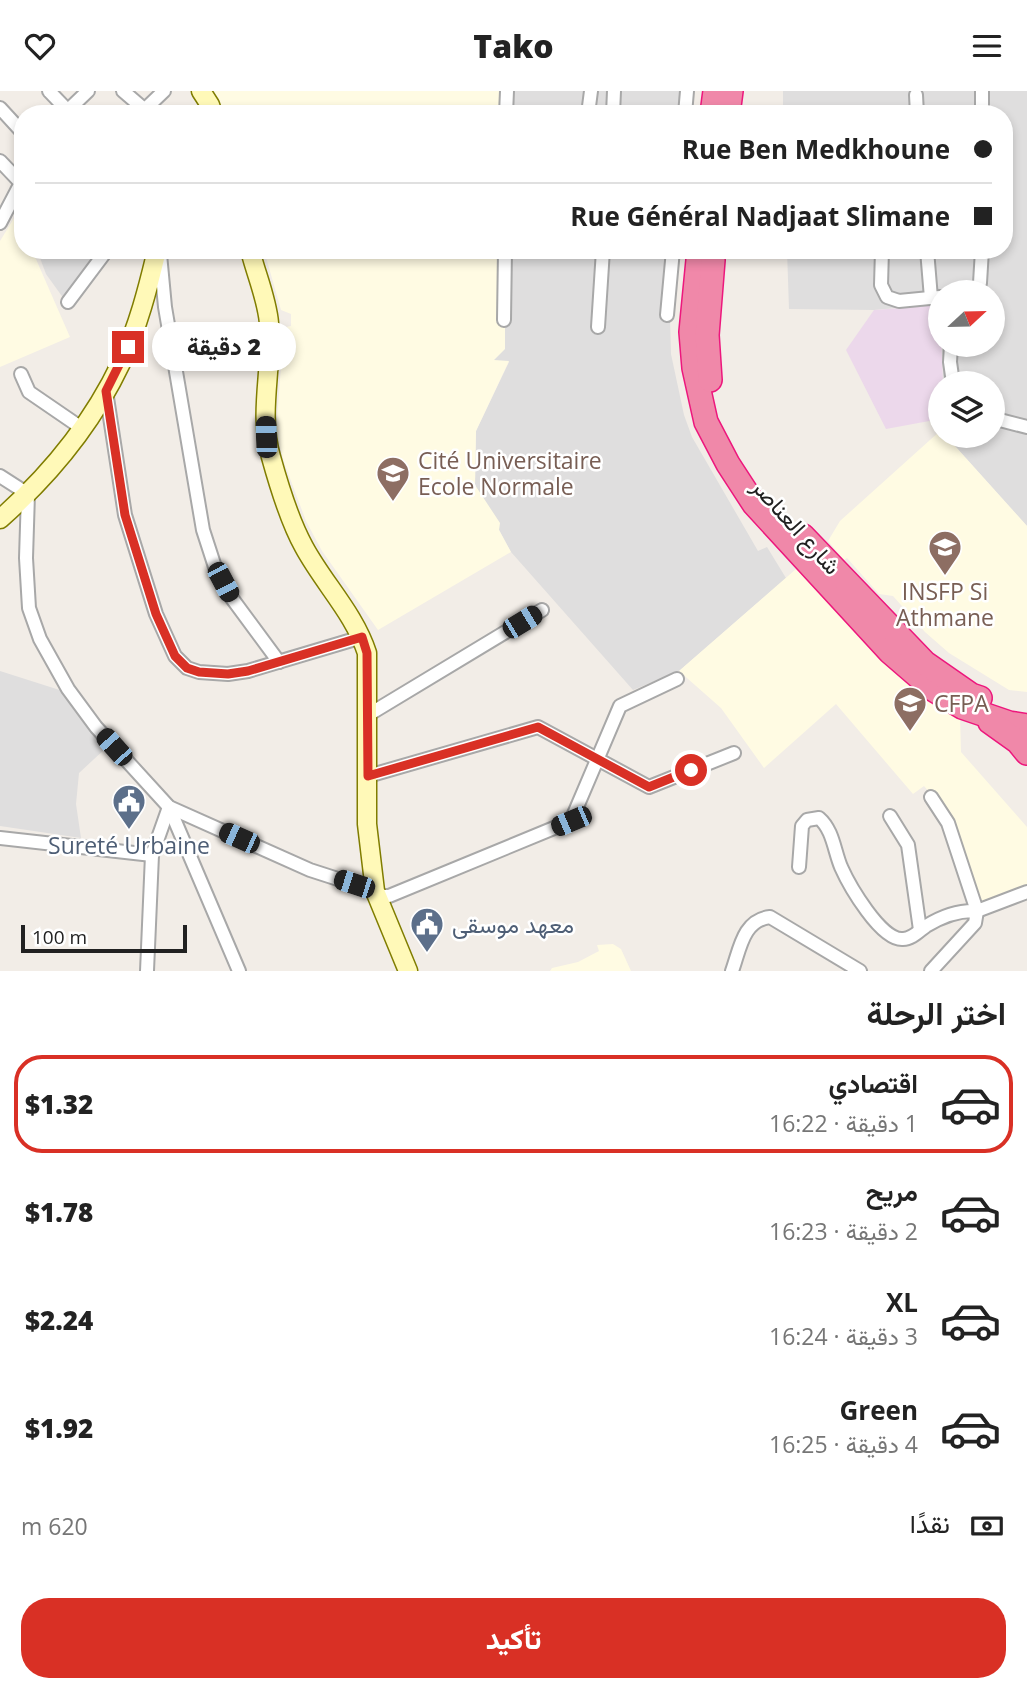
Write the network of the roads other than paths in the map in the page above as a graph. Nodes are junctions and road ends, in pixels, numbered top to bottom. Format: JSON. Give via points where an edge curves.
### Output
{"nodes":[{"id":1,"x":50,"y":91,"type":"edge"},
{"id":2,"x":88,"y":91,"type":"edge"},
{"id":3,"x":123,"y":91,"type":"edge"},
{"id":4,"x":164,"y":91,"type":"edge"},
{"id":5,"x":916,"y":95,"type":"dead end"},
{"id":6,"x":62,"y":105,"type":"edge"},
{"id":7,"x":75,"y":105,"type":"edge"},
{"id":8,"x":136,"y":105,"type":"edge"},
{"id":9,"x":149,"y":105,"type":"edge"},
{"id":10,"x":917,"y":105,"type":"edge"},
{"id":11,"x":0,"y":108,"type":"edge"},
{"id":12,"x":14,"y":123,"type":"edge"},
{"id":13,"x":0,"y":161,"type":"edge"},
{"id":14,"x":14,"y":174,"type":"edge"},
{"id":15,"x":14,"y":196,"type":"edge"},
{"id":16,"x":0,"y":222,"type":"edge"},
{"id":17,"x":100,"y":259,"type":"edge"},
{"id":18,"x":156,"y":259,"type":"edge"},
{"id":19,"x":160,"y":259,"type":"edge"},
{"id":20,"x":252,"y":259,"type":"edge"},
{"id":21,"x":505,"y":259,"type":"edge"},
{"id":22,"x":602,"y":259,"type":"edge"},
{"id":23,"x":672,"y":259,"type":"edge"},
{"id":24,"x":698,"y":259,"type":"edge"},
{"id":25,"x":713,"y":259,"type":"edge"},
{"id":26,"x":882,"y":259,"type":"edge"},
{"id":27,"x":929,"y":259,"type":"edge"},
{"id":28,"x":981,"y":259,"type":"edge"},
{"id":29,"x":932,"y":280,"type":"edge"},
{"id":30,"x":980,"y":280,"type":"edge"},
{"id":31,"x":928,"y":298,"type":"edge"},
{"id":32,"x":68,"y":302,"type":"dead end"},
{"id":33,"x":667,"y":315,"type":"dead end"},
{"id":34,"x":504,"y":320,"type":"dead end"},
{"id":35,"x":598,"y":327,"type":"dead end"},
{"id":36,"x":21,"y":374,"type":"dead end"},
{"id":37,"x":106,"y":391,"type":"junction"},
{"id":38,"x":1005,"y":421,"type":"edge"},
{"id":39,"x":1027,"y":427,"type":"edge"},
{"id":40,"x":83,"y":429,"type":"junction"},
{"id":41,"x":0,"y":476,"type":"edge"},
{"id":42,"x":28,"y":494,"type":"junction"},
{"id":43,"x":0,"y":519,"type":"edge"},
{"id":44,"x":542,"y":610,"type":"dead end"},
{"id":45,"x":362,"y":637,"type":"junction"},
{"id":46,"x":279,"y":662,"type":"junction"},
{"id":47,"x":677,"y":679,"type":"dead end"},
{"id":48,"x":973,"y":711,"type":"junction"},
{"id":49,"x":1027,"y":712,"type":"edge"},
{"id":50,"x":368,"y":715,"type":"junction"},
{"id":51,"x":1027,"y":726,"type":"edge"},
{"id":52,"x":734,"y":753,"type":"dead end"},
{"id":53,"x":1027,"y":753,"type":"edge"},
{"id":54,"x":597,"y":760,"type":"junction"},
{"id":55,"x":368,"y":776,"type":"junction"},
{"id":56,"x":932,"y":797,"type":"dead end"},
{"id":57,"x":169,"y":807,"type":"junction"},
{"id":58,"x":890,"y":816,"type":"dead end"},
{"id":59,"x":0,"y":838,"type":"edge"},
{"id":60,"x":152,"y":855,"type":"junction"},
{"id":61,"x":799,"y":867,"type":"dead end"},
{"id":62,"x":375,"y":891,"type":"junction"},
{"id":63,"x":1027,"y":893,"type":"edge"},
{"id":64,"x":977,"y":911,"type":"junction"},
{"id":65,"x":920,"y":930,"type":"junction"},
{"id":66,"x":148,"y":971,"type":"edge"},
{"id":67,"x":239,"y":971,"type":"edge"},
{"id":68,"x":408,"y":971,"type":"edge"},
{"id":69,"x":732,"y":971,"type":"edge"},
{"id":70,"x":859,"y":971,"type":"edge"},
{"id":71,"x":931,"y":971,"type":"edge"}],
"edges":[{"from":1,"to":6,"type":"street"},
{"from":2,"to":7,"type":"street"},
{"from":3,"to":8,"type":"street"},
{"from":4,"to":9,"type":"street"},
{"from":5,"to":10,"type":"street"},
{"from":11,"to":12,"type":"street"},
{"from":13,"to":14,"type":"street"},
{"from":15,"to":16,"type":"street"},
{"from":17,"to":32,"type":"street"},
{"from":18,"to":37,"type":"main road","via":[[134,332]]},
{"from":19,"to":46,"type":"street","via":[[203,530],[231,597]]},
{"from":20,"to":45,"type":"main road","via":[[269,320],[265,412],[271,457],[304,547]]},
{"from":21,"to":34,"type":"street"},
{"from":22,"to":35,"type":"street"},
{"from":23,"to":33,"type":"street"},
{"from":24,"to":48,"type":"highway","via":[[691,332],[694,368],[706,422],[728,464],[754,505],[890,652],[934,689]]},
{"from":25,"to":49,"type":"highway","name":"شارع العناصر","via":[[707,335],[710,385],[725,429],[746,467],[775,506],[925,663],[971,695]]},
{"from":26,"to":31,"type":"street","via":[[881,285],[887,297],[899,301]]},
{"from":27,"to":29,"type":"street"},
{"from":28,"to":30,"type":"street"},
{"from":36,"to":40,"type":"street","via":[[29,392]]},
{"from":37,"to":40,"type":"main road"},
{"from":37,"to":46,"type":"street","via":[[125,515],[156,614],[175,656],[187,668],[228,674]]},
{"from":38,"to":39,"type":"street"},
{"from":40,"to":42,"type":"main road"},
{"from":41,"to":42,"type":"street"},
{"from":42,"to":43,"type":"main road"},
{"from":42,"to":57,"type":"street","via":[[29,608],[40,639],[96,727]]},
{"from":44,"to":50,"type":"street"},
{"from":45,"to":46,"type":"street"},
{"from":45,"to":50,"type":"main road","via":[[367,653]]},
{"from":47,"to":54,"type":"street","via":[[620,706]]},
{"from":48,"to":51,"type":"highway"},
{"from":48,"to":53,"type":"highway"},
{"from":50,"to":55,"type":"main road"},
{"from":52,"to":54,"type":"street","via":[[649,787]]},
{"from":54,"to":55,"type":"street","via":[[538,727]]},
{"from":54,"to":62,"type":"street","via":[[571,821],[389,896]]},
{"from":55,"to":62,"type":"main road","via":[[367,824]]},
{"from":56,"to":64,"type":"street","via":[[948,823]]},
{"from":57,"to":60,"type":"street"},
{"from":57,"to":62,"type":"street","via":[[310,870]]},
{"from":57,"to":67,"type":"street"},
{"from":58,"to":65,"type":"street","via":[[908,845]]},
{"from":59,"to":60,"type":"street"},
{"from":60,"to":66,"type":"street"},
{"from":61,"to":65,"type":"street","via":[[802,826],[819,818],[827,825],[850,885],[878,924],[901,940]]},
{"from":62,"to":68,"type":"main road"},
{"from":63,"to":64,"type":"street"},
{"from":64,"to":65,"type":"street","via":[[951,913]]},
{"from":64,"to":71,"type":"street","via":[[975,923]]},
{"from":69,"to":70,"type":"street","via":[[748,927],[759,918],[770,917]]}]}
